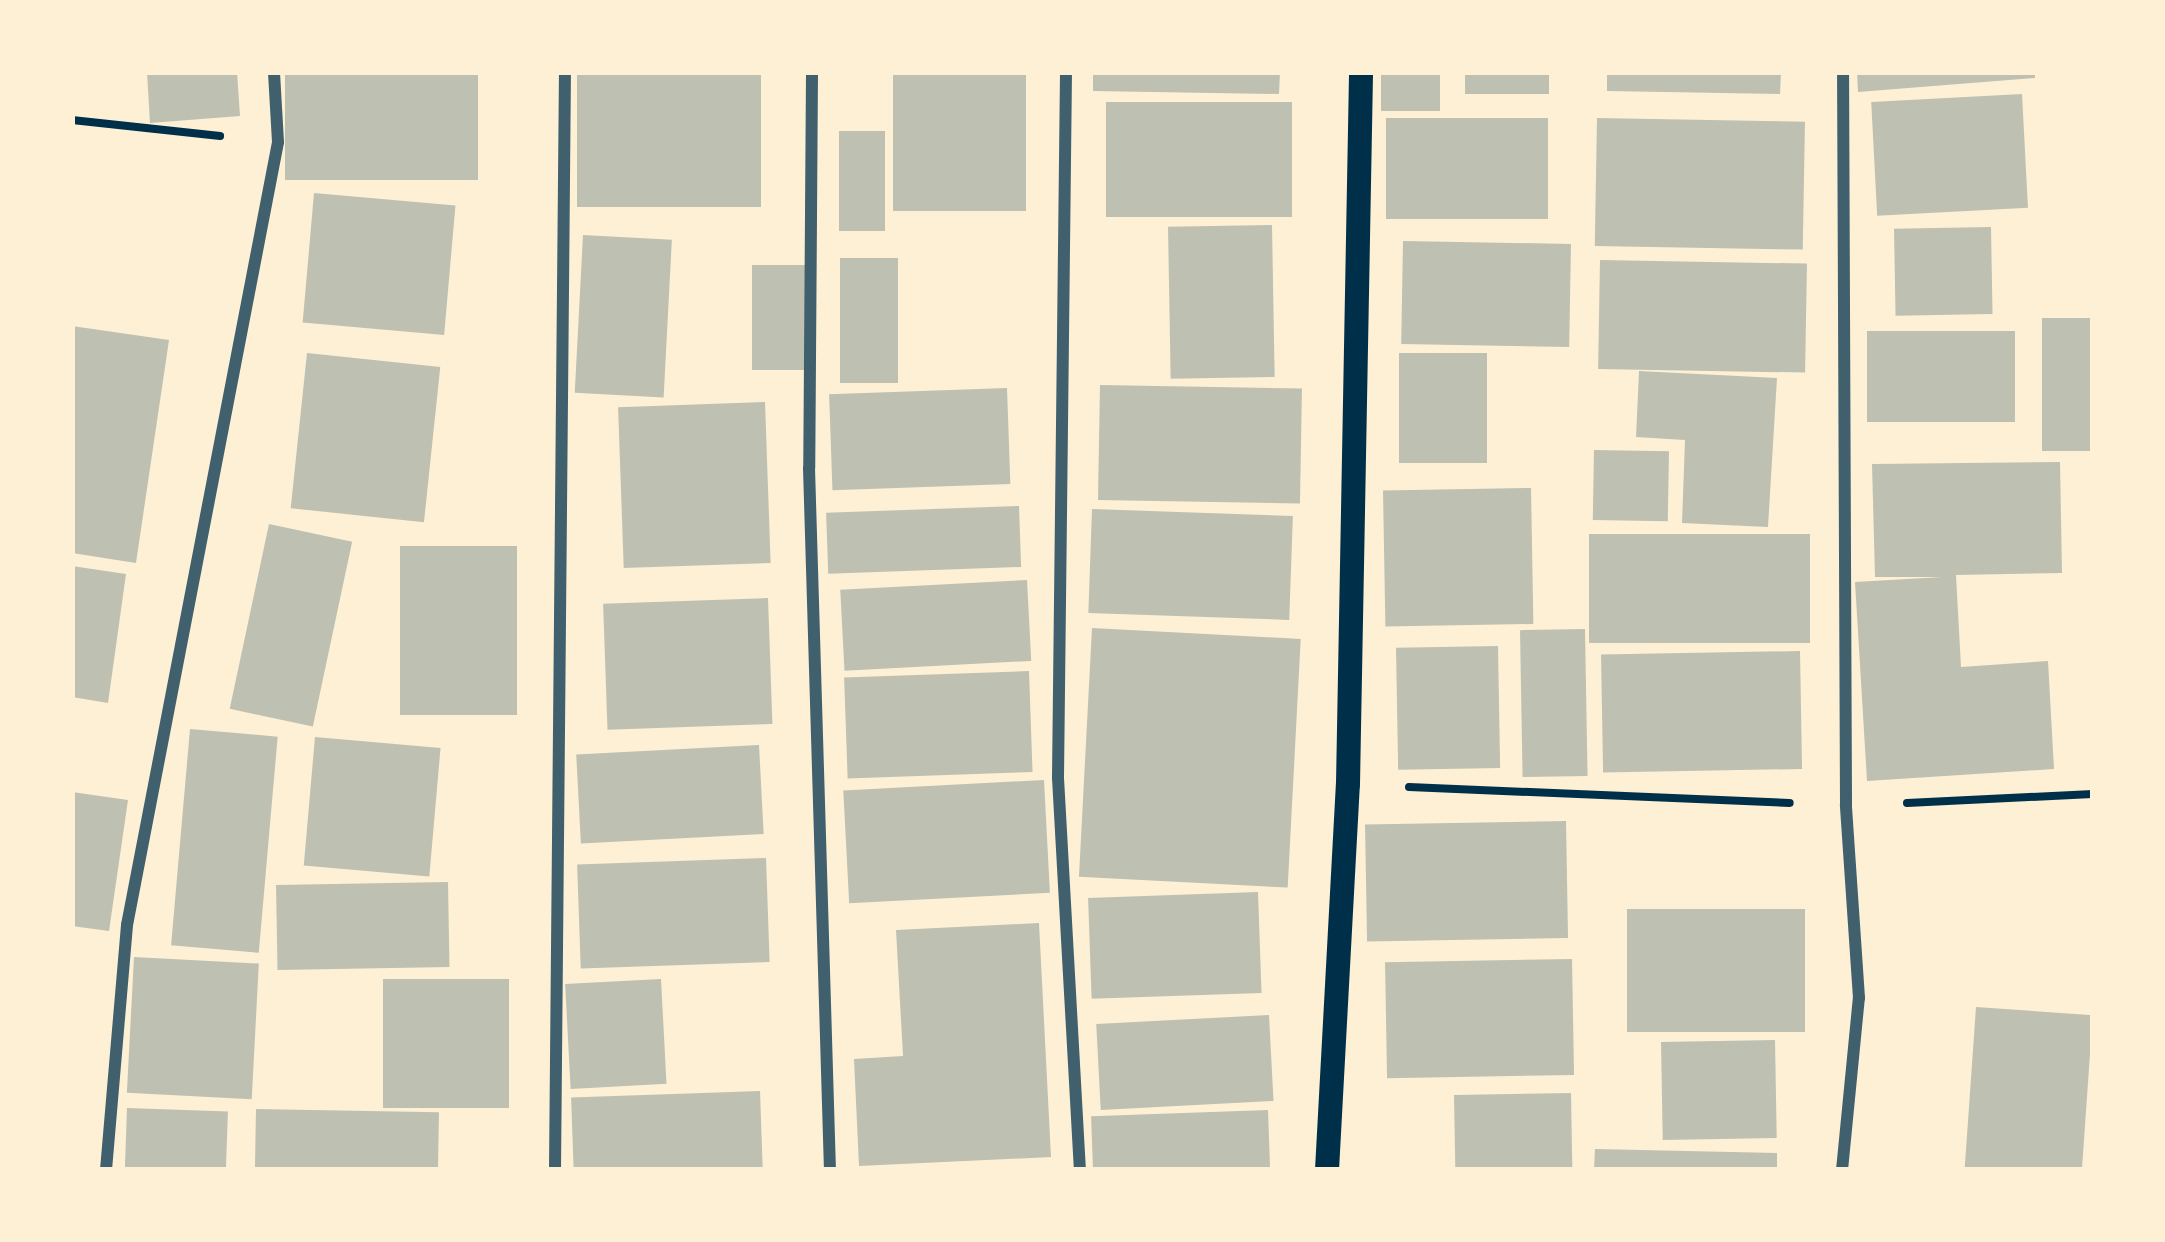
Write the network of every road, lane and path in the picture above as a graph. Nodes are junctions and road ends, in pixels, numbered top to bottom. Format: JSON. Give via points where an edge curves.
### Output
{"nodes":[{"id":1,"x":274,"y":72,"type":"edge"},
{"id":2,"x":565,"y":72,"type":"edge"},
{"id":3,"x":812,"y":72,"type":"edge"},
{"id":4,"x":1066,"y":72,"type":"edge"},
{"id":5,"x":1361,"y":72,"type":"edge"},
{"id":6,"x":1843,"y":72,"type":"edge"},
{"id":7,"x":72,"y":120,"type":"edge"},
{"id":8,"x":278,"y":142,"type":"junction"},
{"id":9,"x":1348,"y":784,"type":"junction"},
{"id":10,"x":2093,"y":794,"type":"edge"},
{"id":11,"x":1846,"y":806,"type":"junction"},
{"id":12,"x":106,"y":1170,"type":"edge"},
{"id":13,"x":554,"y":1170,"type":"edge"},
{"id":14,"x":830,"y":1170,"type":"edge"},
{"id":15,"x":1080,"y":1170,"type":"edge"},
{"id":16,"x":1327,"y":1170,"type":"edge"},
{"id":17,"x":1842,"y":1170,"type":"edge"}],
"edges":[{"from":1,"to":8,"type":"street"},
{"from":2,"to":13,"type":"street"},
{"from":3,"to":14,"type":"street","via":[[809,468]]},
{"from":4,"to":15,"type":"street","via":[[1058,778]]},
{"from":5,"to":9,"type":"main road"},
{"from":6,"to":11,"type":"street"},
{"from":7,"to":8,"type":"path"},
{"from":8,"to":12,"type":"street","via":[[127,925]]},
{"from":9,"to":11,"type":"path"},
{"from":9,"to":16,"type":"main road"},
{"from":10,"to":11,"type":"path"},
{"from":11,"to":17,"type":"street","via":[[1858,998]]}]}
